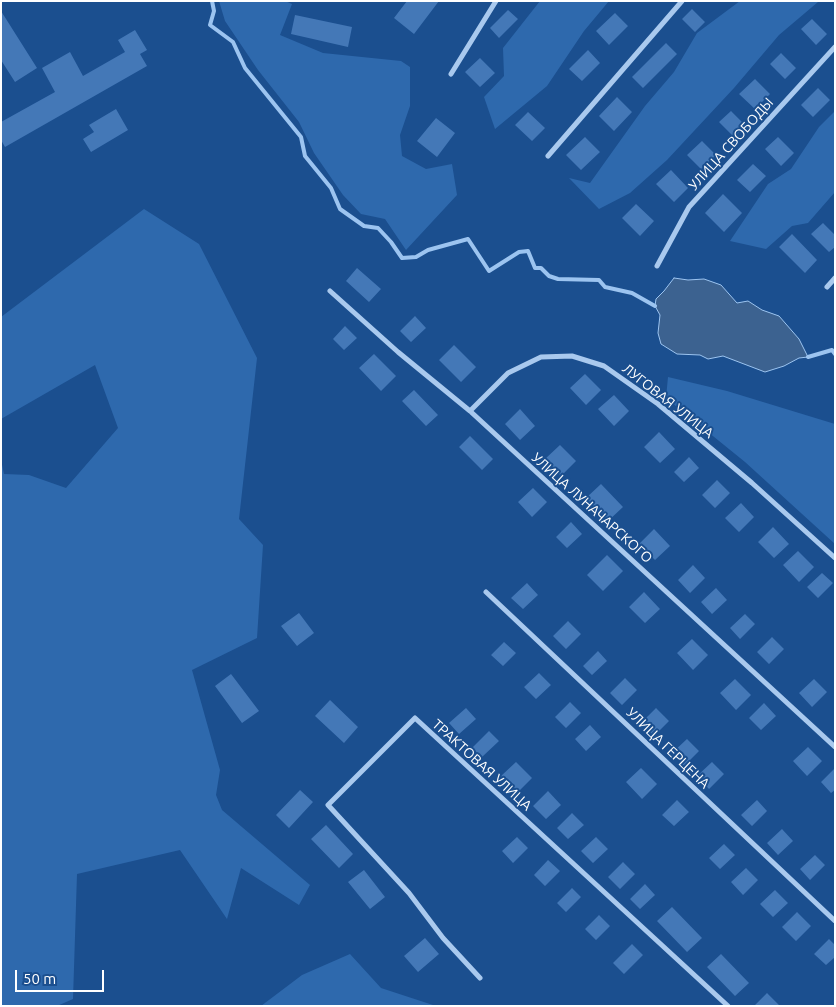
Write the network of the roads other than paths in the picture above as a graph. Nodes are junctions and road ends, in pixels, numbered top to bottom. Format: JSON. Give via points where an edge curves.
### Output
{"nodes":[{"id":1,"x":496,"y":1,"type":"edge"},
{"id":2,"x":682,"y":1,"type":"edge"},
{"id":3,"x":835,"y":47,"type":"edge"},
{"id":4,"x":451,"y":74,"type":"dead end"},
{"id":5,"x":548,"y":156,"type":"dead end"},
{"id":6,"x":657,"y":266,"type":"dead end"},
{"id":7,"x":835,"y":278,"type":"edge"},
{"id":8,"x":826,"y":286,"type":"dead end"},
{"id":9,"x":330,"y":291,"type":"dead end"},
{"id":10,"x":470,"y":411,"type":"junction"},
{"id":11,"x":835,"y":558,"type":"edge"},
{"id":12,"x":486,"y":592,"type":"dead end"},
{"id":13,"x":835,"y":747,"type":"edge"},
{"id":14,"x":835,"y":921,"type":"edge"},
{"id":15,"x":480,"y":978,"type":"dead end"},
{"id":16,"x":728,"y":1006,"type":"edge"}],
"edges":[{"from":1,"to":4,"type":"street"},
{"from":2,"to":5,"type":"street"},
{"from":3,"to":6,"type":"street","name":"УЛИЦА СВОБОДЫ","via":[[689,206]]},
{"from":7,"to":8,"type":"street"},
{"from":9,"to":10,"type":"street","name":"УЛИЦА ЛУНАЧАРСКОГО"},
{"from":10,"to":11,"type":"street","name":"ЛУГОВАЯ УЛИЦА","via":[[508,373],[541,356],[572,356],[604,366],[680,422]]},
{"from":10,"to":13,"type":"street","name":"УЛИЦА ЛУНАЧАРСКОГО"},
{"from":12,"to":14,"type":"street","name":"УЛИЦА ГЕРЦЕНА"},
{"from":15,"to":16,"type":"street","name":"ТРАКТОВАЯ УЛИЦА","via":[[443,938],[409,893],[328,805],[414,718]]}]}
